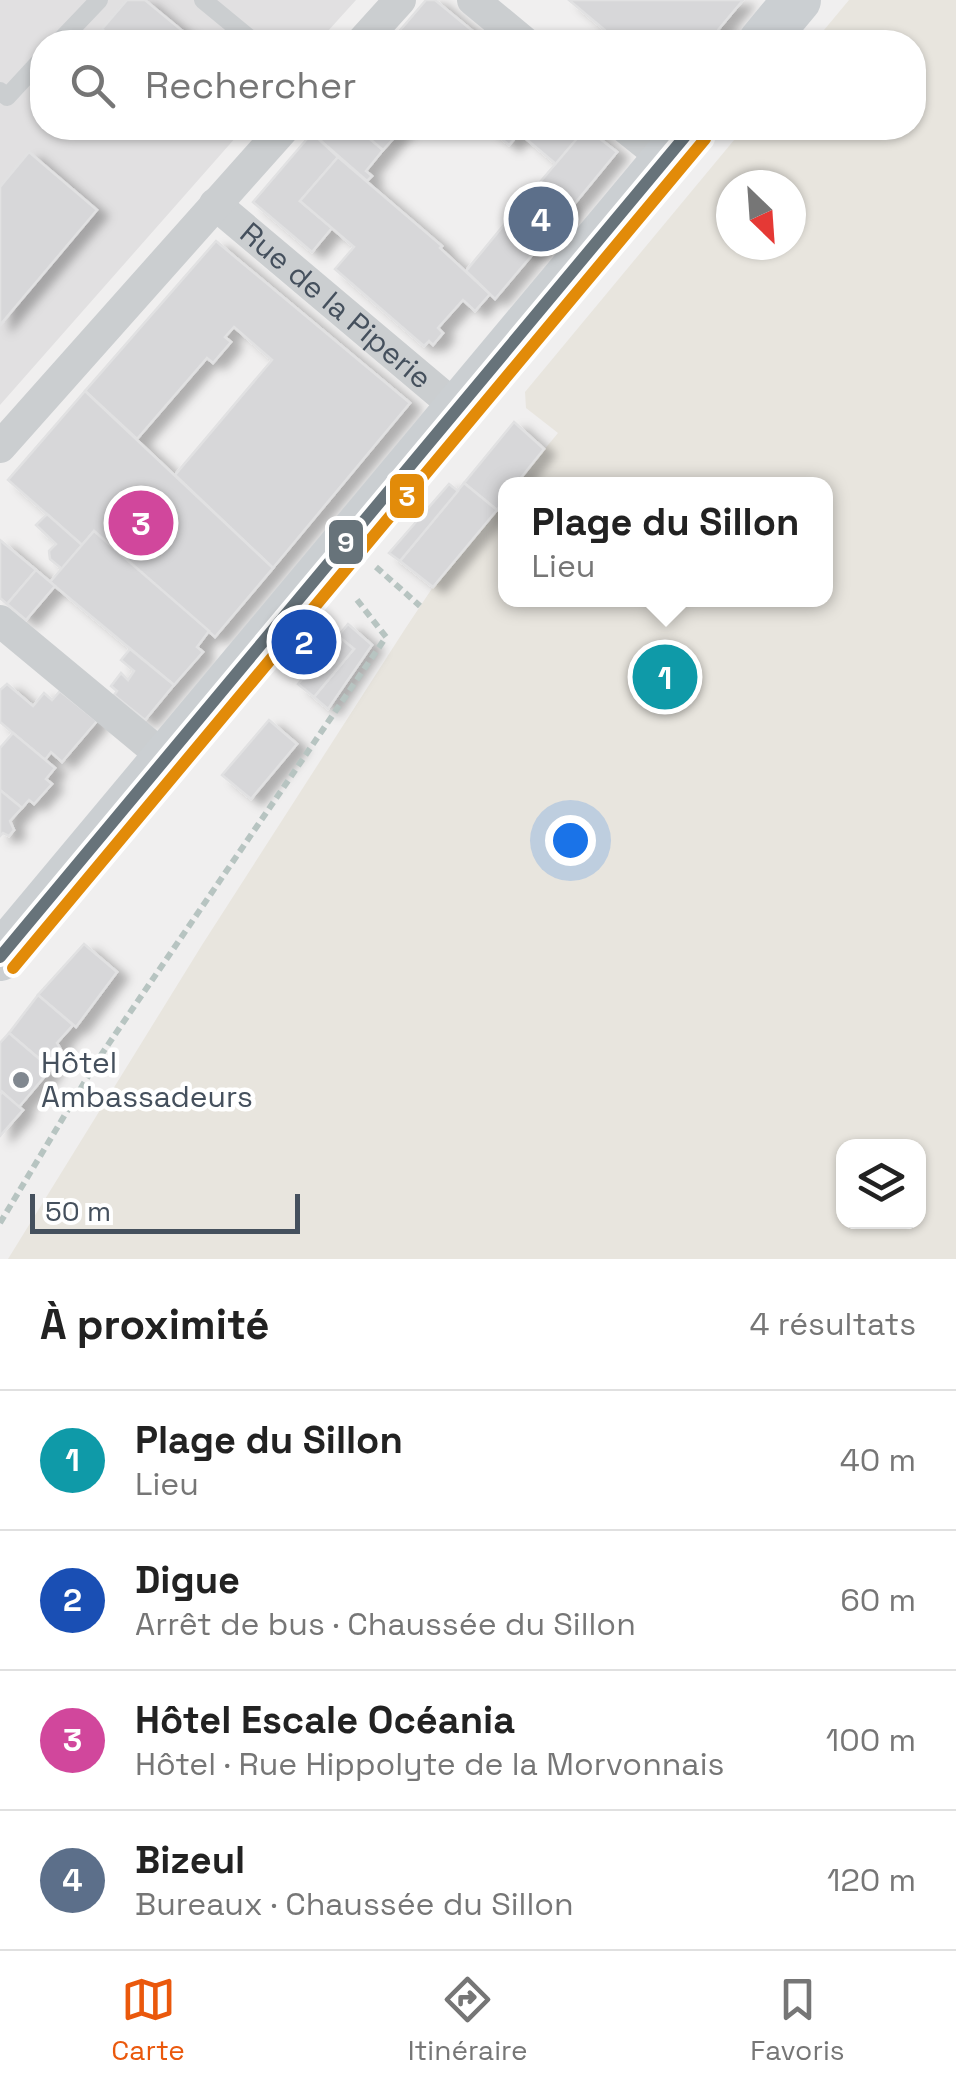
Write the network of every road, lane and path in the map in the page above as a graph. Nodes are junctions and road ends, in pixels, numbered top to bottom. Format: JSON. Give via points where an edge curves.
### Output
{"nodes":[{"id":1,"x":99,"y":0,"type":"edge"},
{"id":2,"x":203,"y":0,"type":"edge"},
{"id":3,"x":400,"y":0,"type":"edge"},
{"id":4,"x":473,"y":0,"type":"edge"},
{"id":5,"x":797,"y":0,"type":"edge"},
{"id":6,"x":70,"y":30,"type":"edge"},
{"id":7,"x":239,"y":30,"type":"edge"},
{"id":8,"x":373,"y":30,"type":"edge"},
{"id":9,"x":509,"y":30,"type":"edge"},
{"id":10,"x":772,"y":30,"type":"edge"},
{"id":11,"x":30,"y":71,"type":"edge"},
{"id":12,"x":2,"y":97,"type":"edge"},
{"id":13,"x":273,"y":140,"type":"edge"},
{"id":14,"x":679,"y":144,"type":"edge"},
{"id":15,"x":215,"y":204,"type":"junction"},
{"id":16,"x":456,"y":407,"type":"junction"},
{"id":17,"x":0,"y":447,"type":"edge"},
{"id":18,"x":334,"y":553,"type":"junction"},
{"id":19,"x":420,"y":606,"type":"dead end"},
{"id":20,"x":0,"y":621,"type":"edge"},
{"id":21,"x":164,"y":758,"type":"junction"},
{"id":22,"x":0,"y":956,"type":"edge"},
{"id":23,"x":0,"y":1223,"type":"edge"}],
"edges":[{"from":1,"to":6,"type":"lane"},
{"from":2,"to":7,"type":"lane"},
{"from":3,"to":8,"type":"street"},
{"from":4,"to":9,"type":"street"},
{"from":5,"to":10,"type":"main road"},
{"from":11,"to":12,"type":"lane"},
{"from":13,"to":15,"type":"street"},
{"from":14,"to":16,"type":"main road"},
{"from":15,"to":16,"type":"street","name":"Rue de la Piperie"},
{"from":15,"to":17,"type":"street"},
{"from":16,"to":18,"type":"main road"},
{"from":18,"to":19,"type":"path"},
{"from":18,"to":21,"type":"main road"},
{"from":18,"to":23,"type":"path","via":[[386,637],[100,1058]]},
{"from":20,"to":21,"type":"street"},
{"from":21,"to":22,"type":"main road"}]}
